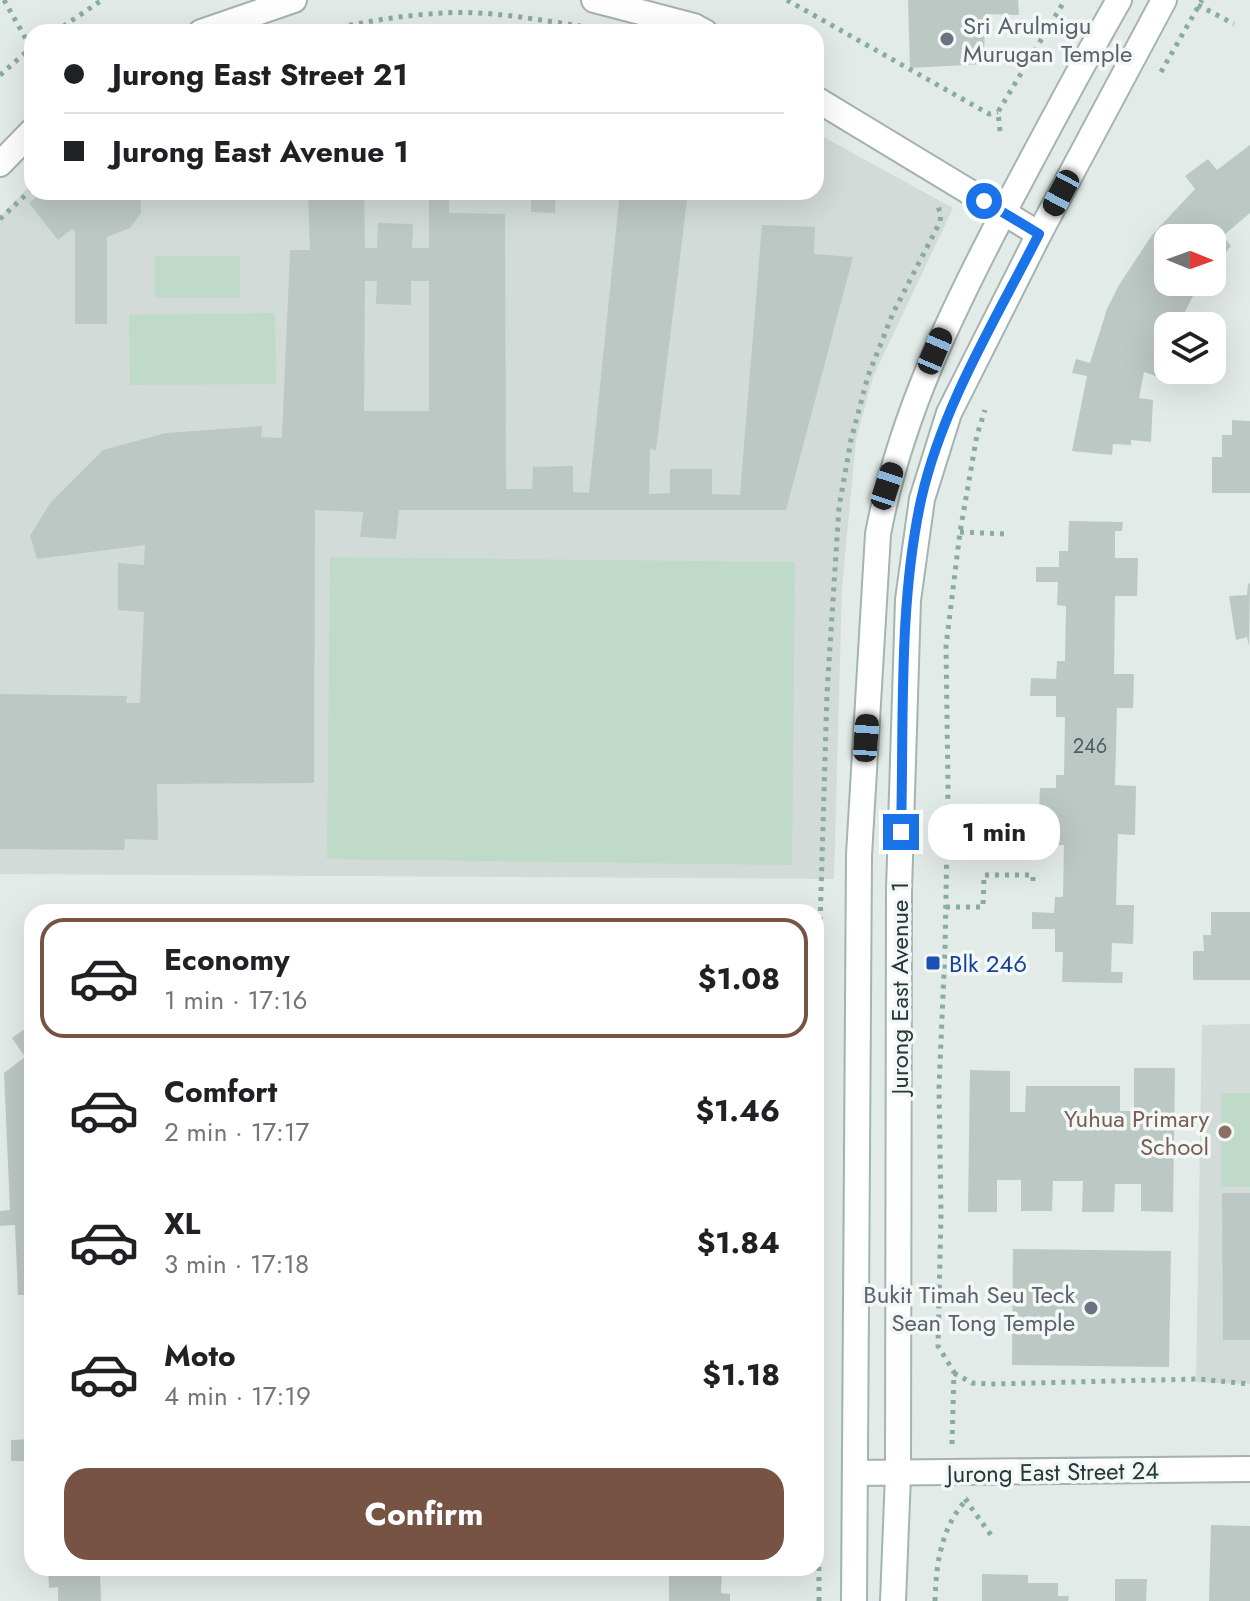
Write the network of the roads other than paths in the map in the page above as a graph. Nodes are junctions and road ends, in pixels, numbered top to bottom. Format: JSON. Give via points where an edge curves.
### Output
{"nodes":[{"id":1,"x":294,"y":0,"type":"edge"},
{"id":2,"x":594,"y":0,"type":"edge"},
{"id":3,"x":1119,"y":0,"type":"edge"},
{"id":4,"x":1164,"y":0,"type":"edge"},
{"id":5,"x":224,"y":24,"type":"edge"},
{"id":6,"x":686,"y":24,"type":"edge"},
{"id":7,"x":824,"y":104,"type":"edge"},
{"id":8,"x":24,"y":139,"type":"edge"},
{"id":9,"x":0,"y":164,"type":"edge"},
{"id":10,"x":1003,"y":213,"type":"junction"},
{"id":11,"x":1039,"y":234,"type":"junction"},
{"id":12,"x":1250,"y":1469,"type":"edge"},
{"id":13,"x":856,"y":1473,"type":"junction"},
{"id":14,"x":898,"y":1475,"type":"junction"},
{"id":15,"x":854,"y":1601,"type":"edge"},
{"id":16,"x":893,"y":1601,"type":"edge"}],
"edges":[{"from":1,"to":5,"type":"street"},
{"from":2,"to":6,"type":"street"},
{"from":3,"to":10,"type":"street","name":"Jurong East Avenue 1"},
{"from":4,"to":11,"type":"street","name":"Jurong East Avenue 1"},
{"from":7,"to":10,"type":"street"},
{"from":8,"to":9,"type":"street"},
{"from":10,"to":11,"type":"street"},
{"from":10,"to":13,"type":"street","name":"Jurong East Avenue 1","via":[[916,396],[887,486],[878,534],[859,855]]},
{"from":11,"to":14,"type":"street","name":"Jurong East Avenue 1","via":[[949,413],[922,499],[908,600],[899,906]]},
{"from":12,"to":14,"type":"street","name":"Jurong East Street 24"},
{"from":13,"to":14,"type":"street","name":"Jurong East Street 24"},
{"from":13,"to":15,"type":"street","name":"Jurong East Avenue 1"},
{"from":14,"to":16,"type":"street","name":"Jurong East Avenue 1"}]}
